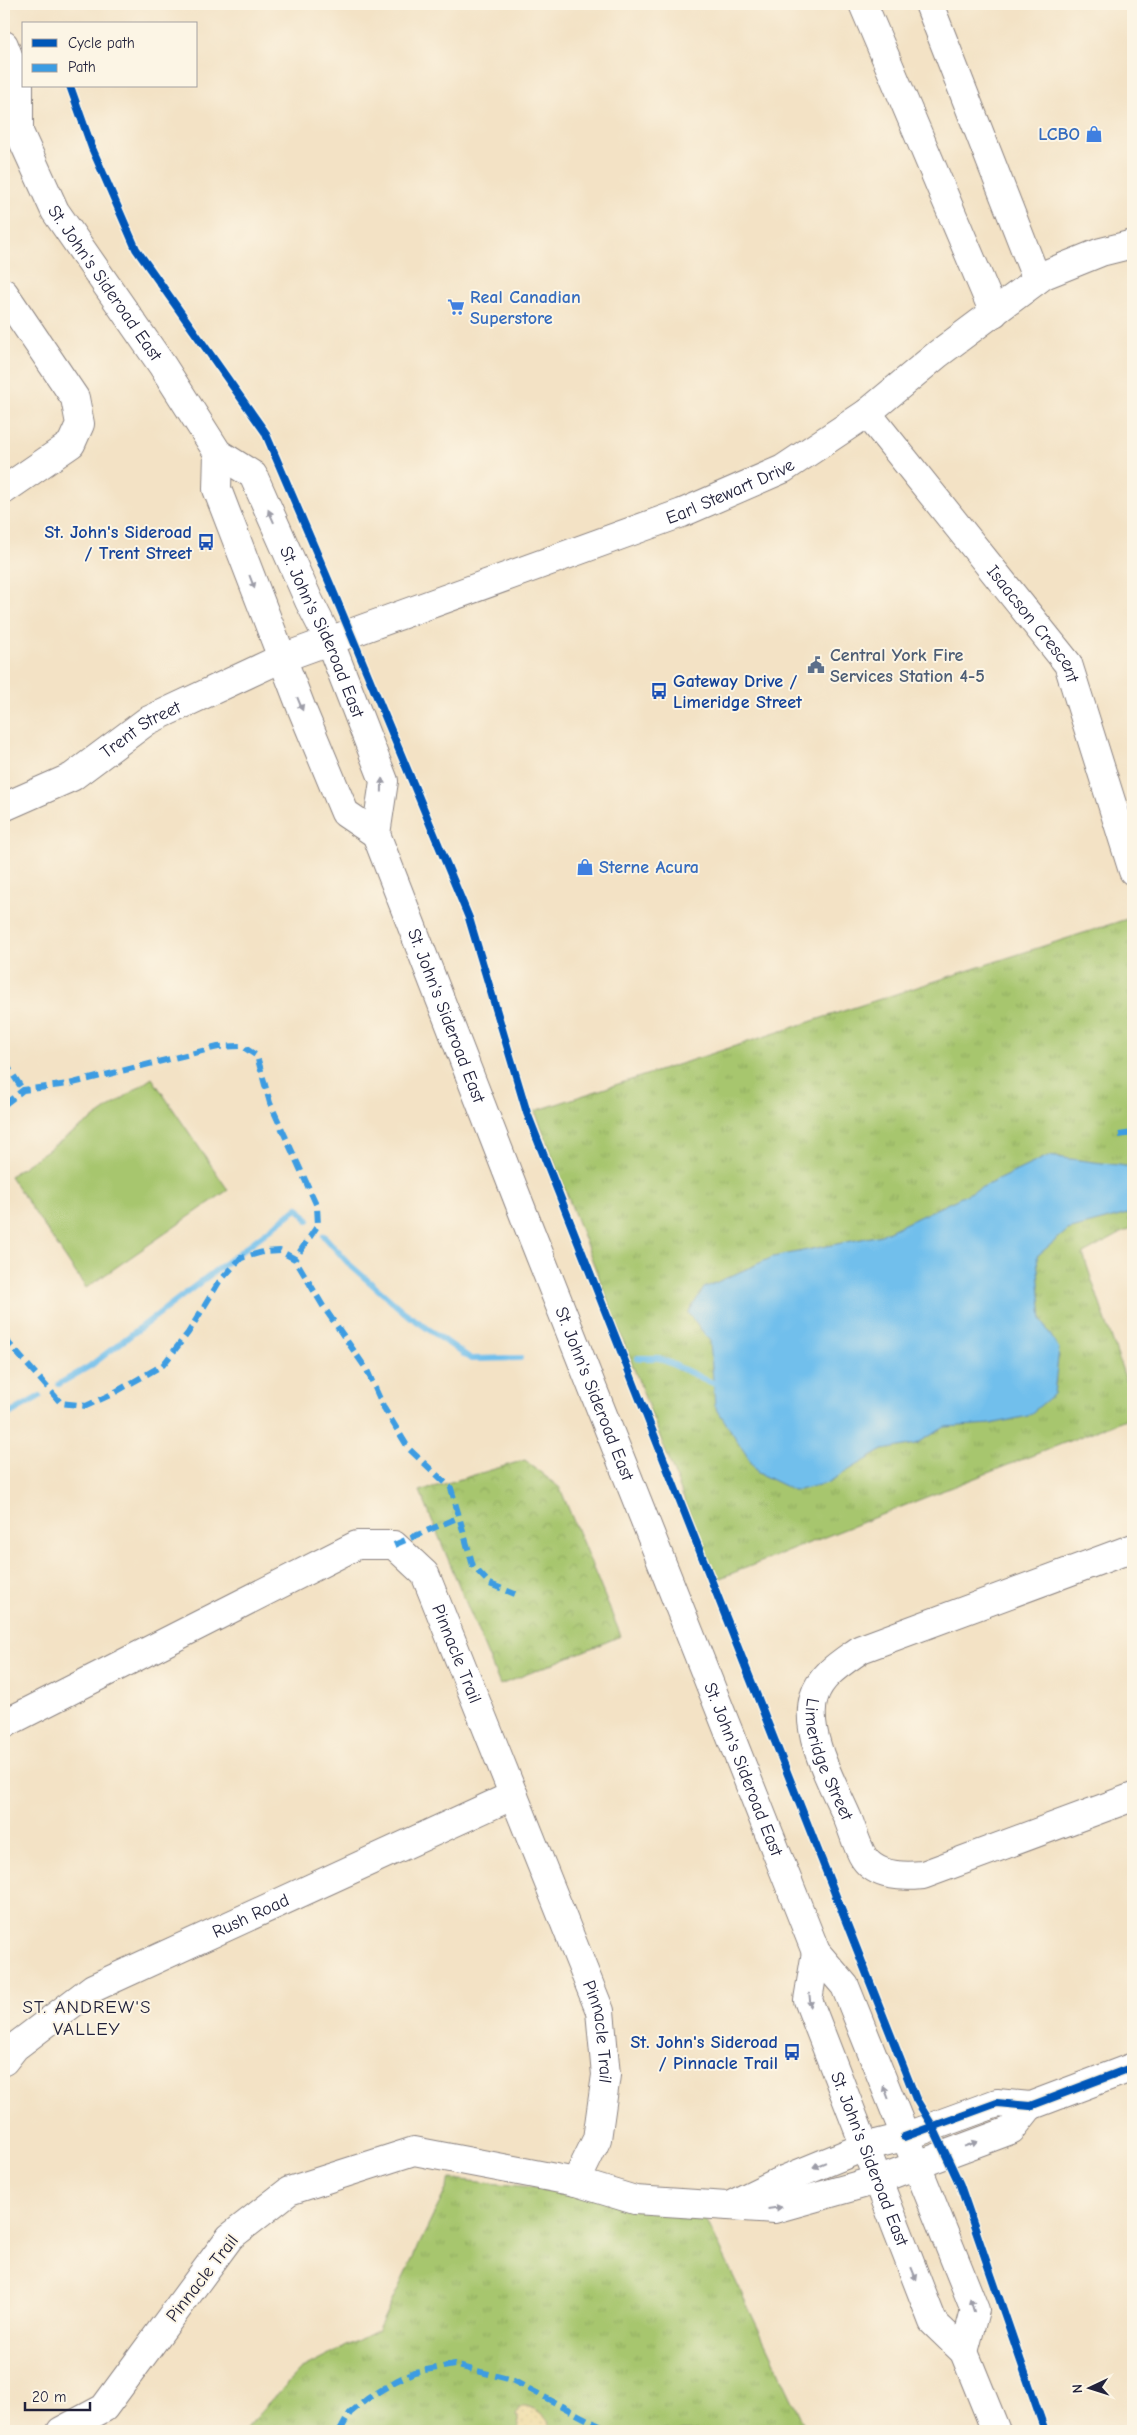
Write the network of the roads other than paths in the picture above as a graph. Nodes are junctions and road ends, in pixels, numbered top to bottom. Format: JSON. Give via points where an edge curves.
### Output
{"nodes":[{"id":1,"x":863,"y":4,"type":"edge"},
{"id":2,"x":929,"y":4,"type":"edge"},
{"id":3,"x":4,"y":45,"type":"edge"},
{"id":4,"x":11,"y":125,"type":"edge"},
{"id":5,"x":1133,"y":244,"type":"edge"},
{"id":6,"x":1037,"y":280,"type":"junction"},
{"id":7,"x":4,"y":293,"type":"edge"},
{"id":8,"x":994,"y":313,"type":"junction"},
{"id":9,"x":867,"y":413,"type":"junction"},
{"id":10,"x":218,"y":452,"type":"junction"},
{"id":11,"x":4,"y":490,"type":"edge"},
{"id":12,"x":329,"y":640,"type":"junction"},
{"id":13,"x":282,"y":658,"type":"junction"},
{"id":14,"x":4,"y":807,"type":"edge"},
{"id":15,"x":376,"y":834,"type":"junction"},
{"id":16,"x":1133,"y":871,"type":"edge"},
{"id":17,"x":1133,"y":1548,"type":"edge"},
{"id":18,"x":4,"y":1724,"type":"edge"},
{"id":19,"x":514,"y":1795,"type":"junction"},
{"id":20,"x":1133,"y":1797,"type":"edge"},
{"id":21,"x":816,"y":1952,"type":"junction"},
{"id":22,"x":4,"y":2061,"type":"edge"},
{"id":23,"x":1133,"y":2067,"type":"edge"},
{"id":24,"x":1030,"y":2106,"type":"junction"},
{"id":25,"x":904,"y":2137,"type":"junction"},
{"id":26,"x":864,"y":2147,"type":"junction"},
{"id":27,"x":915,"y":2164,"type":"junction"},
{"id":28,"x":876,"y":2180,"type":"junction"},
{"id":29,"x":576,"y":2182,"type":"junction"},
{"id":30,"x":726,"y":2207,"type":"junction"},
{"id":31,"x":964,"y":2352,"type":"junction"},
{"id":32,"x":61,"y":2431,"type":"edge"},
{"id":33,"x":996,"y":2431,"type":"edge"}],
"edges":[{"from":1,"to":8,"type":"street"},
{"from":2,"to":6,"type":"street"},
{"from":3,"to":4,"type":"street","name":"St. John's Sideroad East","via":[[19,84]]},
{"from":4,"to":10,"type":"street","name":"St. John's Sideroad East","via":[[55,211]]},
{"from":5,"to":6,"type":"street","name":"Earl Stewart Drive","via":[[1101,252]]},
{"from":6,"to":8,"type":"street","name":"Earl Stewart Drive"},
{"from":7,"to":11,"type":"street","via":[[75,398],[80,424],[71,444]]},
{"from":8,"to":9,"type":"street","name":"Earl Stewart Drive"},
{"from":9,"to":12,"type":"street","name":"Earl Stewart Drive","via":[[783,469],[682,513]]},
{"from":9,"to":16,"type":"street","name":"Isaacson Crescent","via":[[1068,664]]},
{"from":12,"to":10,"type":"street","name":"St. John's Sideroad East","one_way":true,"via":[[308,601],[253,475]]},
{"from":10,"to":13,"type":"street","one_way":true,"via":[[217,489]]},
{"from":12,"to":13,"type":"street","name":"Earl Stewart Drive"},
{"from":15,"to":12,"type":"street","name":"St. John's Sideroad East","one_way":true,"via":[[384,781]]},
{"from":13,"to":14,"type":"street","name":"Trent Street","via":[[147,721],[72,776]]},
{"from":13,"to":15,"type":"street","one_way":true,"via":[[345,813]]},
{"from":15,"to":21,"type":"street","name":"St. John's Sideroad East"},
{"from":17,"to":20,"type":"street","name":"Limeridge Street","via":[[861,1649],[826,1675],[814,1696],[812,1717],[817,1748],[864,1859],[883,1873],[902,1877],[923,1875]]},
{"from":18,"to":19,"type":"street","name":"Pinnacle Trail","via":[[357,1545],[394,1545],[425,1574]]},
{"from":19,"to":22,"type":"street","name":"Rush Road","via":[[93,1988],[15,2047]]},
{"from":19,"to":29,"type":"street","name":"Pinnacle Trail","via":[[600,2011],[606,2075],[597,2139]]},
{"from":25,"to":21,"type":"street","name":"St. John's Sideroad East","one_way":true,"via":[[845,1986]]},
{"from":21,"to":26,"type":"street","name":"St. John's Sideroad East","one_way":true,"via":[[808,2000]]},
{"from":23,"to":24,"type":"street"},
{"from":24,"to":25,"type":"street","via":[[997,2103]]},
{"from":27,"to":24,"type":"street","name":"Pinnacle Trail","one_way":true,"via":[[1011,2130]]},
{"from":25,"to":26,"type":"street"},
{"from":25,"to":27,"type":"street","name":"St. John's Sideroad East"},
{"from":26,"to":28,"type":"street","name":"St. John's Sideroad East"},
{"from":26,"to":30,"type":"street","one_way":true,"via":[[776,2182]]},
{"from":27,"to":28,"type":"street","name":"Pinnacle Trail"},
{"from":31,"to":27,"type":"street","name":"St. John's Sideroad East","one_way":true,"via":[[975,2310]]},
{"from":30,"to":28,"type":"street","name":"Pinnacle Trail","one_way":true,"via":[[774,2209]]},
{"from":28,"to":31,"type":"street","name":"St. John's Sideroad East","one_way":true,"via":[[933,2322]]},
{"from":29,"to":30,"type":"street","name":"Pinnacle Trail","via":[[635,2200]]},
{"from":29,"to":32,"type":"street","name":"Pinnacle Trail","via":[[414,2151],[289,2191],[230,2237],[104,2408]]},
{"from":31,"to":33,"type":"street","name":"St. John's Sideroad East"}]}
